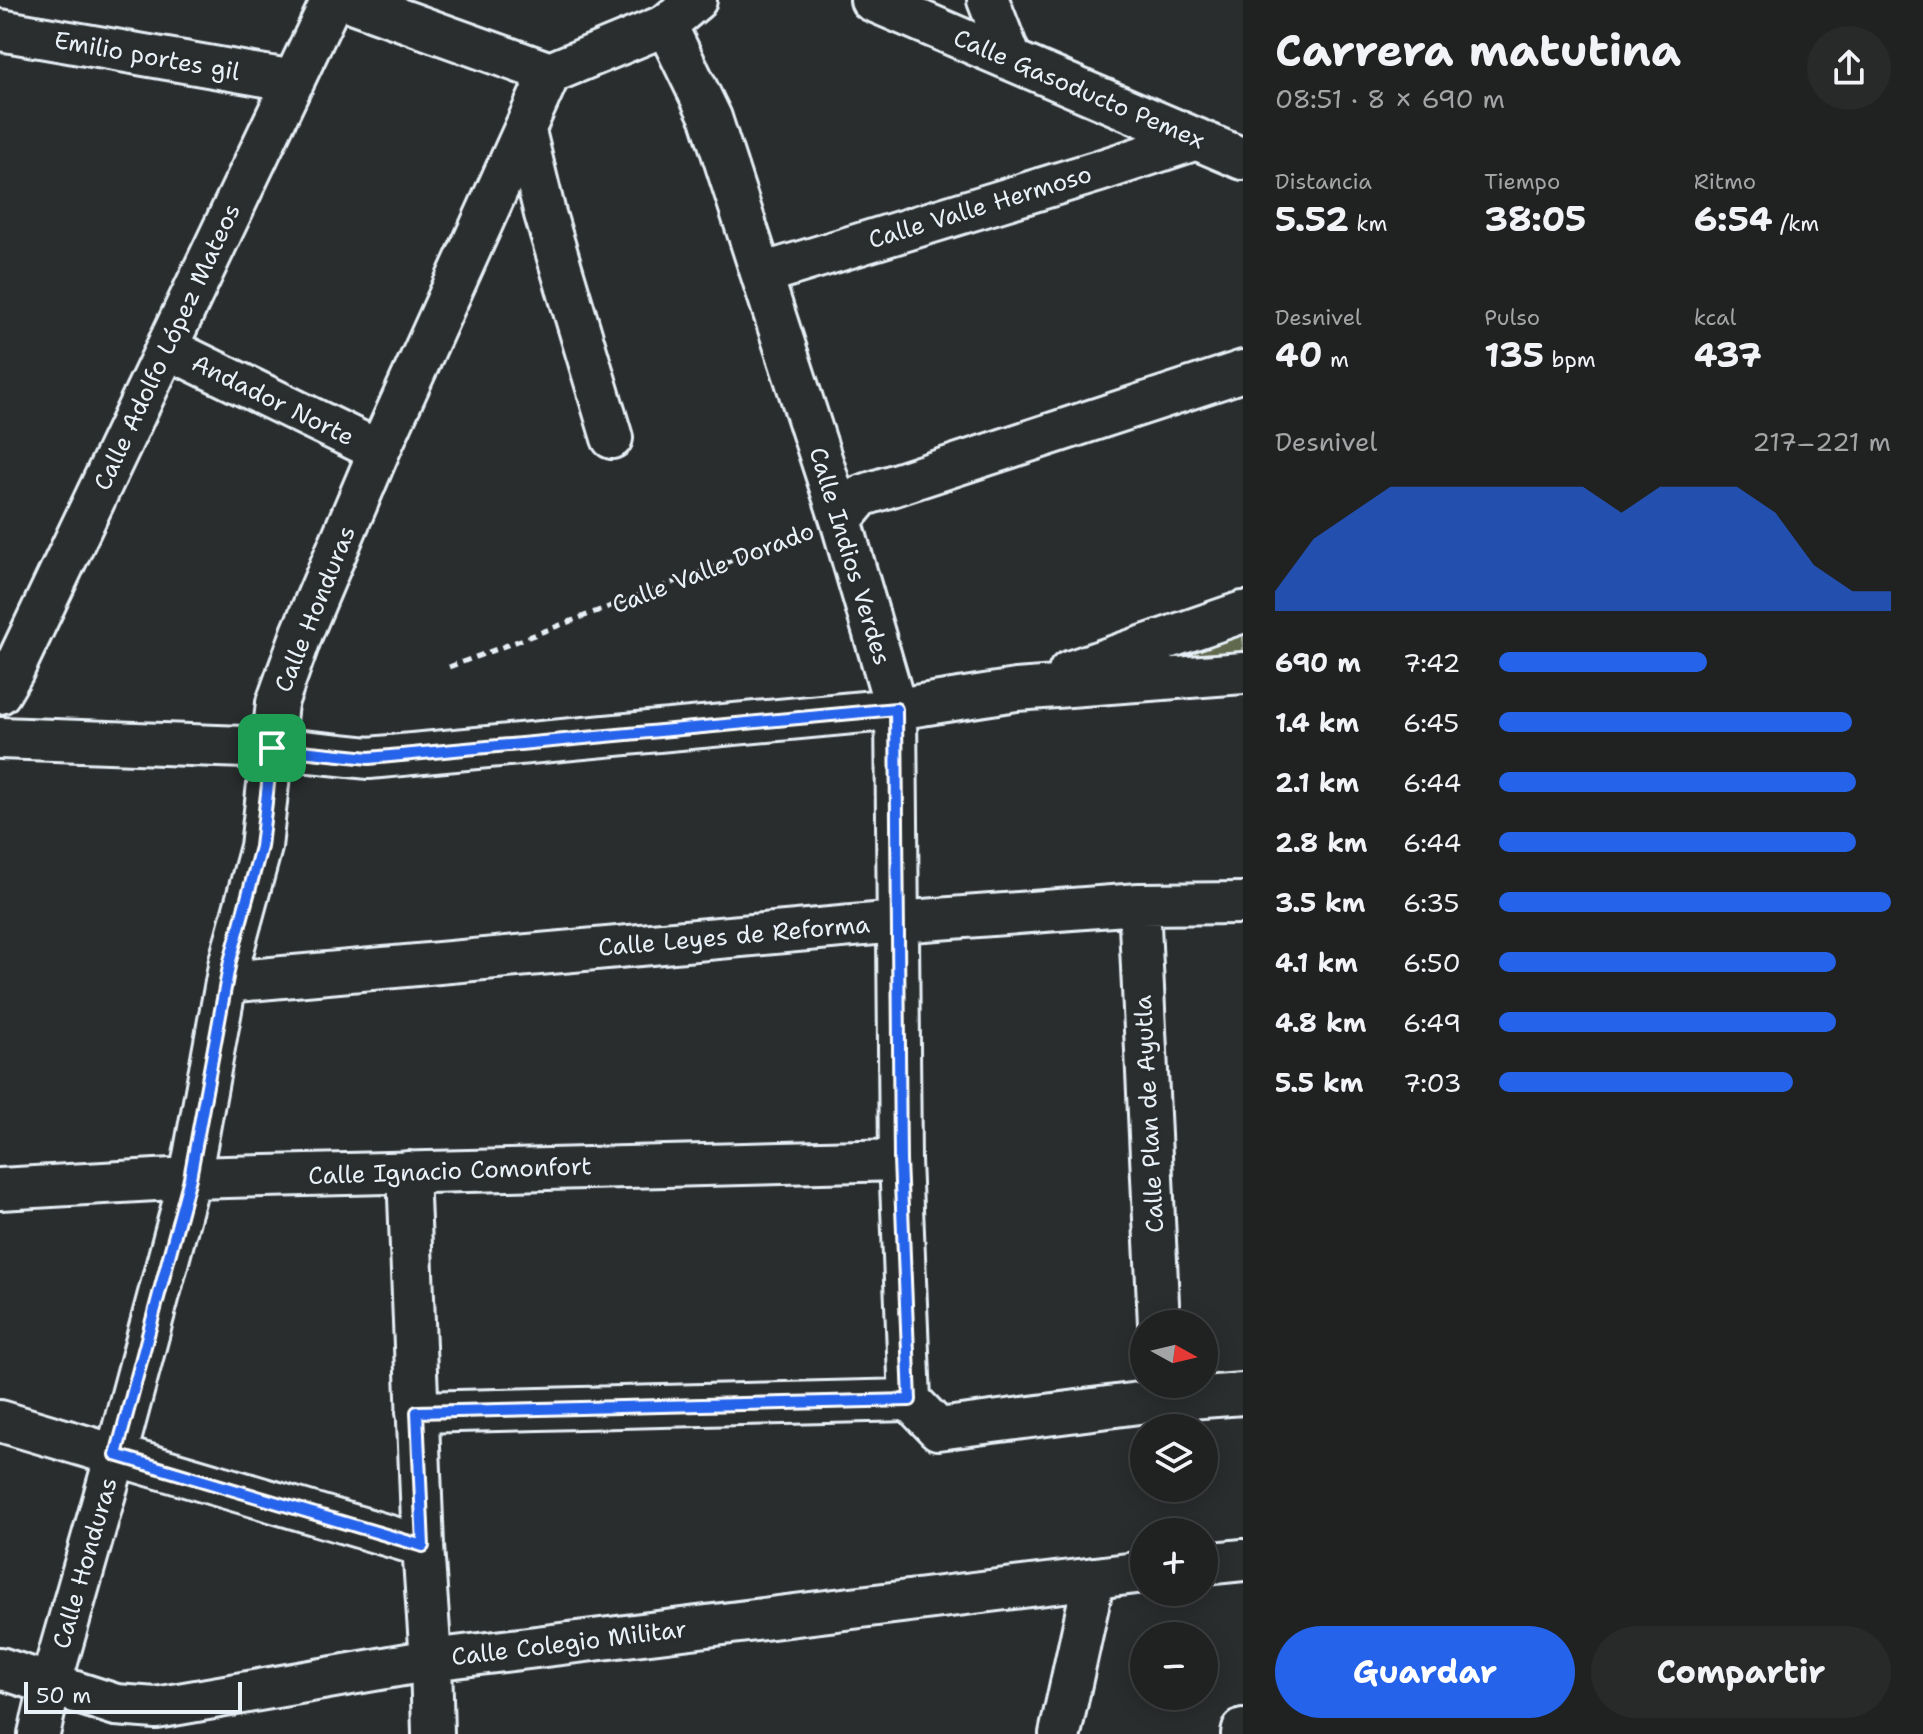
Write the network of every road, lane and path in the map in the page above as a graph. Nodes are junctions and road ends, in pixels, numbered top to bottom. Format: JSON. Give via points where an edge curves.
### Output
{"nodes":[{"id":1,"x":332,"y":0,"type":"edge"},
{"id":2,"x":346,"y":0,"type":"edge"},
{"id":3,"x":696,"y":0,"type":"edge"},
{"id":4,"x":871,"y":0,"type":"edge"},
{"id":5,"x":988,"y":0,"type":"edge"},
{"id":6,"x":666,"y":25,"type":"junction"},
{"id":7,"x":0,"y":30,"type":"edge"},
{"id":8,"x":1011,"y":59,"type":"junction"},
{"id":9,"x":550,"y":73,"type":"junction"},
{"id":10,"x":294,"y":81,"type":"junction"},
{"id":11,"x":525,"y":131,"type":"junction"},
{"id":12,"x":1197,"y":139,"type":"junction"},
{"id":13,"x":1243,"y":159,"type":"edge"},
{"id":14,"x":762,"y":274,"type":"junction"},
{"id":15,"x":167,"y":348,"type":"junction"},
{"id":16,"x":1243,"y":371,"type":"edge"},
{"id":17,"x":612,"y":438,"type":"dead end"},
{"id":18,"x":379,"y":451,"type":"junction"},
{"id":19,"x":841,"y":520,"type":"junction"},
{"id":20,"x":1243,"y":612,"type":"edge"},
{"id":21,"x":449,"y":667,"type":"dead end"},
{"id":22,"x":1243,"y":673,"type":"edge"},
{"id":23,"x":4,"y":677,"type":"edge"},
{"id":24,"x":1016,"y":690,"type":"junction"},
{"id":25,"x":896,"y":709,"type":"junction"},
{"id":26,"x":0,"y":738,"type":"edge"},
{"id":27,"x":272,"y":748,"type":"junction"},
{"id":28,"x":1243,"y":903,"type":"edge"},
{"id":29,"x":1139,"y":904,"type":"junction"},
{"id":30,"x":897,"y":922,"type":"junction"},
{"id":31,"x":226,"y":982,"type":"junction"},
{"id":32,"x":900,"y":1160,"type":"junction"},
{"id":33,"x":408,"y":1172,"type":"junction"},
{"id":34,"x":190,"y":1178,"type":"junction"},
{"id":35,"x":0,"y":1189,"type":"edge"},
{"id":36,"x":1158,"y":1310,"type":"edge"},
{"id":37,"x":1218,"y":1393,"type":"edge"},
{"id":38,"x":1243,"y":1394,"type":"edge"},
{"id":39,"x":1130,"y":1397,"type":"edge"},
{"id":40,"x":910,"y":1400,"type":"junction"},
{"id":41,"x":417,"y":1412,"type":"junction"},
{"id":42,"x":0,"y":1421,"type":"edge"},
{"id":43,"x":116,"y":1455,"type":"junction"},
{"id":44,"x":423,"y":1546,"type":"junction"},
{"id":45,"x":1243,"y":1560,"type":"edge"},
{"id":46,"x":1218,"y":1563,"type":"edge"},
{"id":47,"x":1130,"y":1574,"type":"edge"},
{"id":48,"x":1094,"y":1578,"type":"junction"},
{"id":49,"x":431,"y":1660,"type":"junction"},
{"id":50,"x":0,"y":1668,"type":"edge"},
{"id":51,"x":51,"y":1683,"type":"junction"},
{"id":52,"x":39,"y":1734,"type":"edge"},
{"id":53,"x":433,"y":1734,"type":"edge"},
{"id":54,"x":1060,"y":1734,"type":"edge"}],
"edges":[{"from":1,"to":10,"type":"street","name":"Calle Adolfo López Mateos"},
{"from":2,"to":9,"type":"street"},
{"from":3,"to":6,"type":"street"},
{"from":4,"to":8,"type":"street","name":"Calle Gasoducto Pemex"},
{"from":5,"to":8,"type":"street"},
{"from":6,"to":9,"type":"street"},
{"from":6,"to":14,"type":"street","name":"Calle Indios Verdes","via":[[711,118]]},
{"from":7,"to":10,"type":"street","name":"Emilio portes gil"},
{"from":8,"to":12,"type":"street","name":"Calle Gasoducto Pemex"},
{"from":9,"to":11,"type":"street","name":"Calle Honduras"},
{"from":10,"to":15,"type":"street","name":"Calle Adolfo López Mateos"},
{"from":11,"to":17,"type":"street"},
{"from":11,"to":18,"type":"street","name":"Calle Honduras"},
{"from":12,"to":13,"type":"street","name":"Calle Gasoducto Pemex"},
{"from":12,"to":14,"type":"street","name":"Calle Valle Hermoso"},
{"from":14,"to":19,"type":"street","name":"Calle Indios Verdes"},
{"from":15,"to":18,"type":"street","name":"Andador Norte"},
{"from":15,"to":23,"type":"street","name":"Calle Adolfo López Mateos"},
{"from":16,"to":19,"type":"street","name":"Calle Valle Dorado","via":[[861,496]]},
{"from":18,"to":27,"type":"street","name":"Calle Honduras","via":[[302,633],[277,703]]},
{"from":19,"to":21,"type":"path","name":"Calle Valle Dorado"},
{"from":19,"to":25,"type":"street","name":"Calle Indios Verdes"},
{"from":20,"to":24,"type":"street"},
{"from":22,"to":24,"type":"street"},
{"from":24,"to":25,"type":"street"},
{"from":25,"to":27,"type":"street","via":[[369,758]]},
{"from":25,"to":30,"type":"street","name":"Calle Indios Verdes"},
{"from":26,"to":27,"type":"street"},
{"from":27,"to":31,"type":"street","name":"Calle Honduras","via":[[261,847]]},
{"from":28,"to":29,"type":"street","name":"Calle Leyes de Reforma"},
{"from":29,"to":30,"type":"street","name":"Calle Leyes de Reforma"},
{"from":29,"to":36,"type":"street","name":"Calle Plan de Ayutla"},
{"from":30,"to":31,"type":"street","name":"Calle Leyes de Reforma"},
{"from":30,"to":32,"type":"street","name":"Calle Indios Verdes"},
{"from":31,"to":34,"type":"street","name":"Calle Honduras"},
{"from":32,"to":33,"type":"street","name":"Calle Ignacio Comonfort"},
{"from":32,"to":40,"type":"street","name":"Calle Indios Verdes"},
{"from":33,"to":34,"type":"street","name":"Calle Ignacio Comonfort"},
{"from":33,"to":41,"type":"street"},
{"from":34,"to":35,"type":"street","name":"Calle Ignacio Comonfort"},
{"from":34,"to":43,"type":"street","name":"Calle Honduras"},
{"from":37,"to":38,"type":"street"},
{"from":39,"to":40,"type":"street","via":[[938,1429]]},
{"from":40,"to":41,"type":"street"},
{"from":41,"to":44,"type":"street"},
{"from":42,"to":43,"type":"street"},
{"from":43,"to":44,"type":"street"},
{"from":43,"to":51,"type":"street","name":"Calle Honduras"},
{"from":44,"to":49,"type":"street"},
{"from":45,"to":46,"type":"street"},
{"from":47,"to":48,"type":"street","name":"Calle Colegio Militar"},
{"from":48,"to":49,"type":"street","name":"Calle Colegio Militar"},
{"from":48,"to":54,"type":"street"},
{"from":49,"to":51,"type":"street","name":"Calle Colegio Militar","via":[[156,1708],[116,1705]]},
{"from":49,"to":53,"type":"street"},
{"from":50,"to":51,"type":"street","name":"Calle Colegio Militar"},
{"from":51,"to":52,"type":"street","name":"Calle Honduras"}]}
